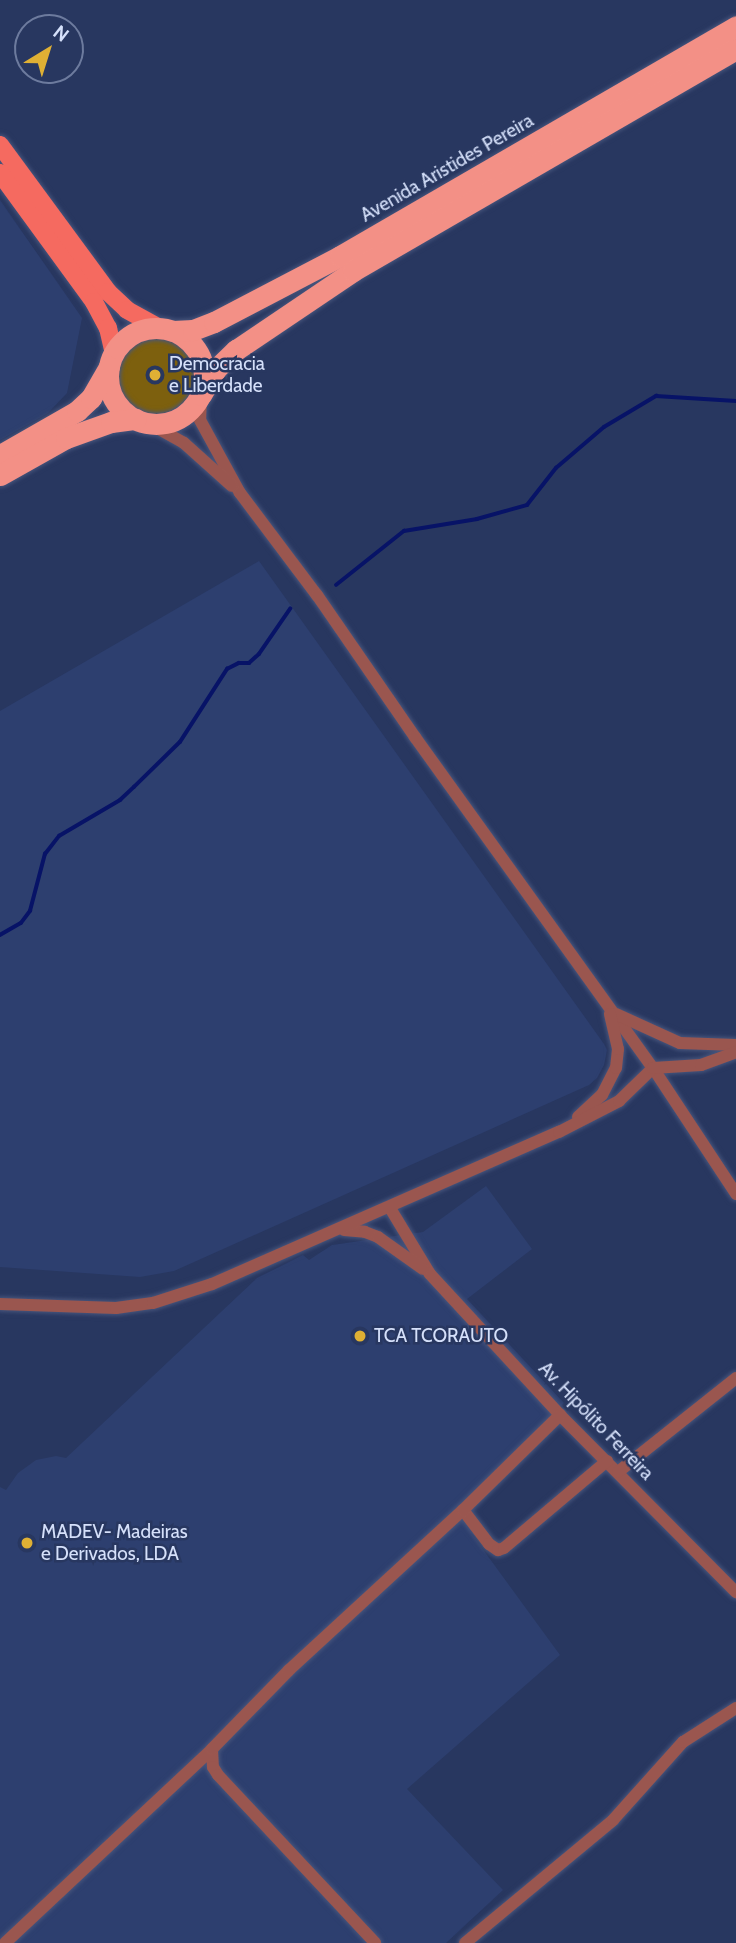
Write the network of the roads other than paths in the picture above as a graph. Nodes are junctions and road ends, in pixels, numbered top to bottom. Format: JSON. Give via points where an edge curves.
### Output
{"nodes":[{"id":1,"x":736,"y":26,"type":"edge"},
{"id":2,"x":736,"y":49,"type":"edge"},
{"id":3,"x":0,"y":145,"type":"edge"},
{"id":4,"x":0,"y":173,"type":"edge"},
{"id":5,"x":166,"y":329,"type":"junction"},
{"id":6,"x":111,"y":360,"type":"junction"},
{"id":7,"x":201,"y":395,"type":"junction"},
{"id":8,"x":143,"y":421,"type":"junction"},
{"id":9,"x":0,"y":455,"type":"edge"},
{"id":10,"x":0,"y":475,"type":"edge"},
{"id":11,"x":240,"y":493,"type":"junction"},
{"id":12,"x":609,"y":1010,"type":"junction"},
{"id":13,"x":736,"y":1045,"type":"edge"},
{"id":14,"x":736,"y":1052,"type":"edge"},
{"id":15,"x":653,"y":1068,"type":"junction"},
{"id":16,"x":559,"y":1132,"type":"junction"},
{"id":17,"x":736,"y":1194,"type":"edge"},
{"id":18,"x":390,"y":1208,"type":"junction"},
{"id":19,"x":330,"y":1233,"type":"junction"},
{"id":20,"x":430,"y":1274,"type":"junction"},
{"id":21,"x":0,"y":1304,"type":"edge"},
{"id":22,"x":736,"y":1378,"type":"edge"},
{"id":23,"x":560,"y":1415,"type":"junction"},
{"id":24,"x":607,"y":1461,"type":"junction"},
{"id":25,"x":618,"y":1472,"type":"junction"},
{"id":26,"x":463,"y":1510,"type":"junction"},
{"id":27,"x":736,"y":1592,"type":"edge"},
{"id":28,"x":736,"y":1708,"type":"edge"},
{"id":29,"x":212,"y":1749,"type":"junction"},
{"id":30,"x":5,"y":1943,"type":"edge"},
{"id":31,"x":375,"y":1943,"type":"edge"},
{"id":32,"x":464,"y":1943,"type":"edge"}],
"edges":[{"from":1,"to":5,"type":"highway","name":"Avenida Aristides Pereira","via":[[340,256],[214,322],[193,330]]},
{"from":2,"to":7,"type":"highway","via":[[353,271],[236,350],[216,369]]},
{"from":3,"to":5,"type":"main road","via":[[108,292],[127,310]]},
{"from":4,"to":6,"type":"main road","via":[[94,302],[108,328]]},
{"from":5,"to":6,"type":"highway","via":[[133,334]]},
{"from":5,"to":7,"type":"highway","via":[[186,338],[197,350],[205,379]]},
{"from":6,"to":8,"type":"highway","via":[[109,383],[114,398],[123,410]]},
{"from":6,"to":9,"type":"highway","via":[[91,398],[77,411]]},
{"from":7,"to":8,"type":"highway","via":[[179,419]]},
{"from":7,"to":11,"type":"street","via":[[200,420]]},
{"from":8,"to":10,"type":"highway","via":[[111,422],[66,438]]},
{"from":8,"to":11,"type":"street","via":[[184,443]]},
{"from":11,"to":12,"type":"street"},
{"from":12,"to":13,"type":"street","via":[[680,1042]]},
{"from":12,"to":15,"type":"street"},
{"from":12,"to":16,"type":"street","via":[[618,1049],[610,1082],[594,1103]]},
{"from":14,"to":15,"type":"street","via":[[701,1065]]},
{"from":15,"to":16,"type":"street","via":[[619,1101]]},
{"from":15,"to":17,"type":"street"},
{"from":16,"to":18,"type":"street"},
{"from":18,"to":19,"type":"street"},
{"from":18,"to":20,"type":"street"},
{"from":19,"to":20,"type":"street","via":[[355,1230],[378,1237]]},
{"from":19,"to":21,"type":"street","via":[[212,1284],[153,1303],[84,1309]]},
{"from":20,"to":23,"type":"street","name":"Av. Hipólito Ferreira"},
{"from":22,"to":25,"type":"street"},
{"from":23,"to":24,"type":"street","name":"Av. Hipólito Ferreira"},
{"from":23,"to":26,"type":"street"},
{"from":24,"to":25,"type":"street","name":"Av. Hipólito Ferreira"},
{"from":24,"to":26,"type":"street","via":[[504,1548],[489,1544]]},
{"from":25,"to":27,"type":"street","name":"Av. Hipólito Ferreira"},
{"from":26,"to":29,"type":"street","via":[[289,1670]]},
{"from":28,"to":32,"type":"street","via":[[683,1742],[613,1820]]},
{"from":29,"to":30,"type":"street"},
{"from":29,"to":31,"type":"street","via":[[218,1775]]}]}
